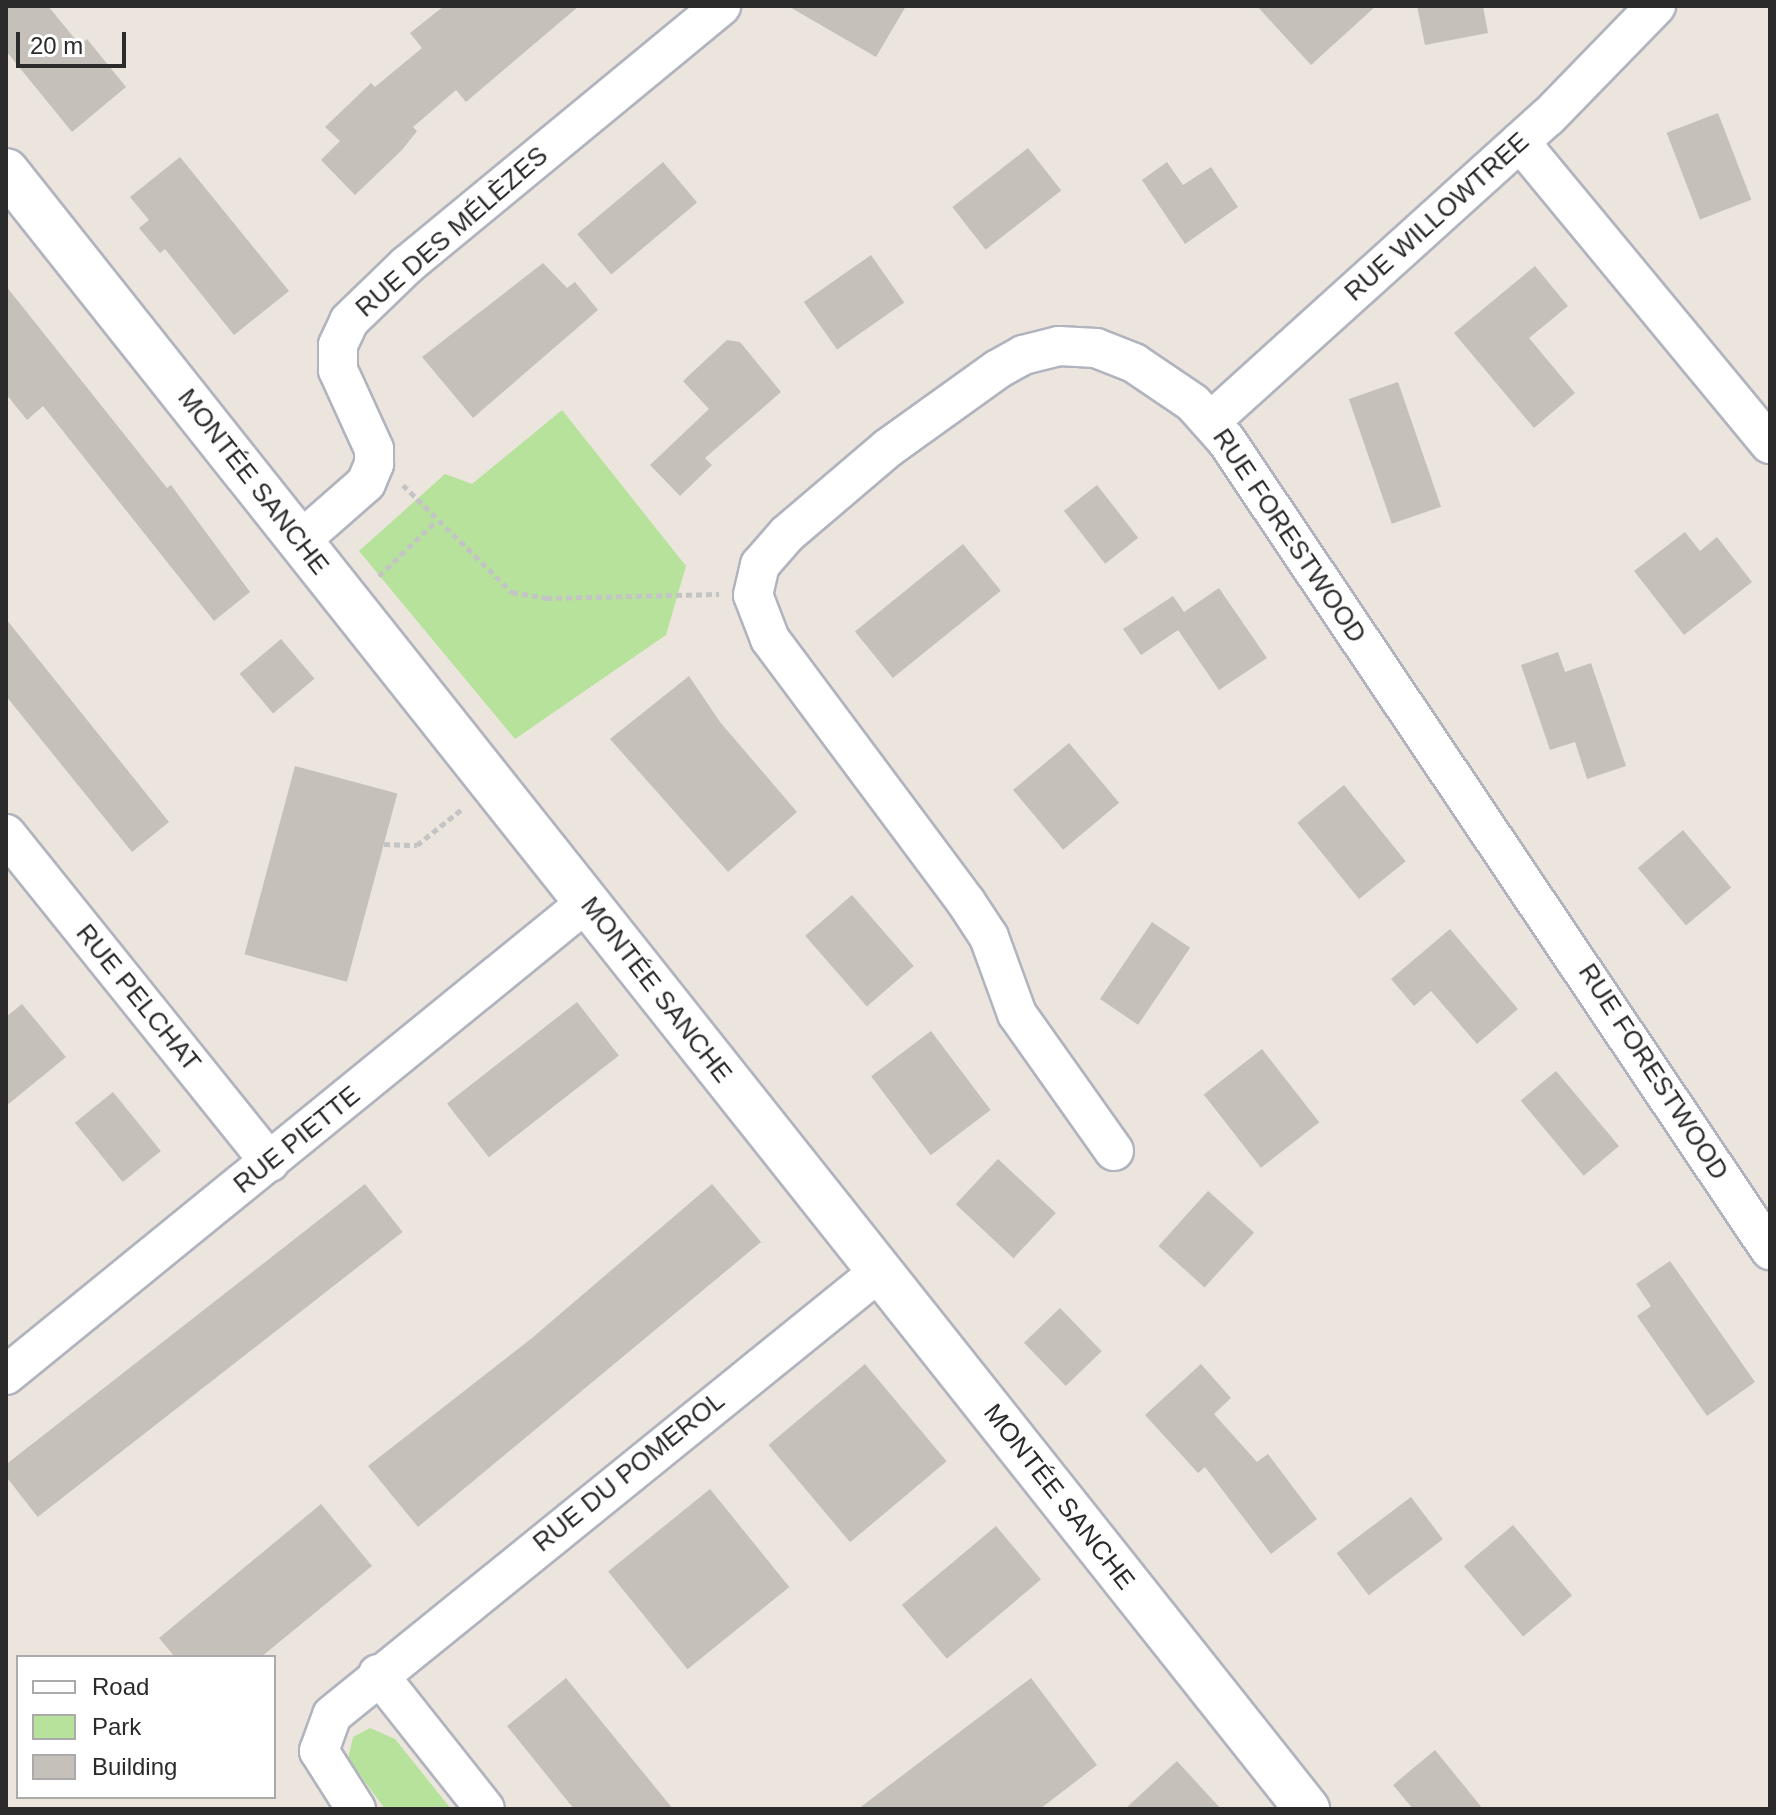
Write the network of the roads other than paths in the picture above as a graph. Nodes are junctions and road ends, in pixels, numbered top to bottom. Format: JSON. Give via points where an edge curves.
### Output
{"nodes":[{"id":1,"x":721,"y":6,"type":"edge"},
{"id":2,"x":1656,"y":6,"type":"edge"},
{"id":3,"x":1520,"y":142,"type":"junction"},
{"id":4,"x":6,"y":171,"type":"edge"},
{"id":5,"x":1211,"y":421,"type":"junction"},
{"id":6,"x":1770,"y":444,"type":"edge"},
{"id":7,"x":300,"y":541,"type":"junction"},
{"id":8,"x":6,"y":834,"type":"edge"},
{"id":9,"x":587,"y":902,"type":"junction"},
{"id":10,"x":1114,"y":1151,"type":"dead end"},
{"id":11,"x":270,"y":1162,"type":"junction"},
{"id":12,"x":1770,"y":1250,"type":"edge"},
{"id":13,"x":880,"y":1271,"type":"junction"},
{"id":14,"x":6,"y":1375,"type":"edge"},
{"id":15,"x":378,"y":1674,"type":"junction"},
{"id":16,"x":356,"y":1809,"type":"edge"},
{"id":17,"x":485,"y":1809,"type":"edge"},
{"id":18,"x":1307,"y":1809,"type":"edge"}],
"edges":[{"from":1,"to":7,"type":"street","name":"RUE DES MÉLÈZES","via":[[407,265],[349,321],[338,345],[338,370],[374,449],[374,464],[366,483]]},
{"from":2,"to":3,"type":"street","name":"RUE WILLOWTREE"},
{"from":3,"to":5,"type":"street","name":"RUE WILLOWTREE"},
{"from":3,"to":6,"type":"street"},
{"from":4,"to":7,"type":"street","name":"MONTÉE SANCHE"},
{"from":5,"to":10,"type":"street","name":"RUE FORESTWOOD","via":[[1157,376],[1105,351],[1059,346],[1023,355],[928,417],[836,492],[787,534],[760,565],[752,586],[770,639],[966,902],[989,937],[1017,1014]]},
{"from":5,"to":12,"type":"street","name":"RUE FORESTWOOD"},
{"from":7,"to":9,"type":"street","name":"MONTÉE SANCHE"},
{"from":8,"to":11,"type":"street","name":"RUE PELCHAT"},
{"from":9,"to":11,"type":"street","name":"RUE PIETTE"},
{"from":9,"to":13,"type":"street","name":"MONTÉE SANCHE"},
{"from":11,"to":14,"type":"street","name":"RUE PIETTE"},
{"from":13,"to":15,"type":"street","name":"RUE DU POMEROL"},
{"from":13,"to":18,"type":"street","name":"MONTÉE SANCHE"},
{"from":15,"to":16,"type":"street","name":"RUE DU POMEROL","via":[[332,1715],[320,1739],[323,1764]]},
{"from":15,"to":17,"type":"street"}]}
